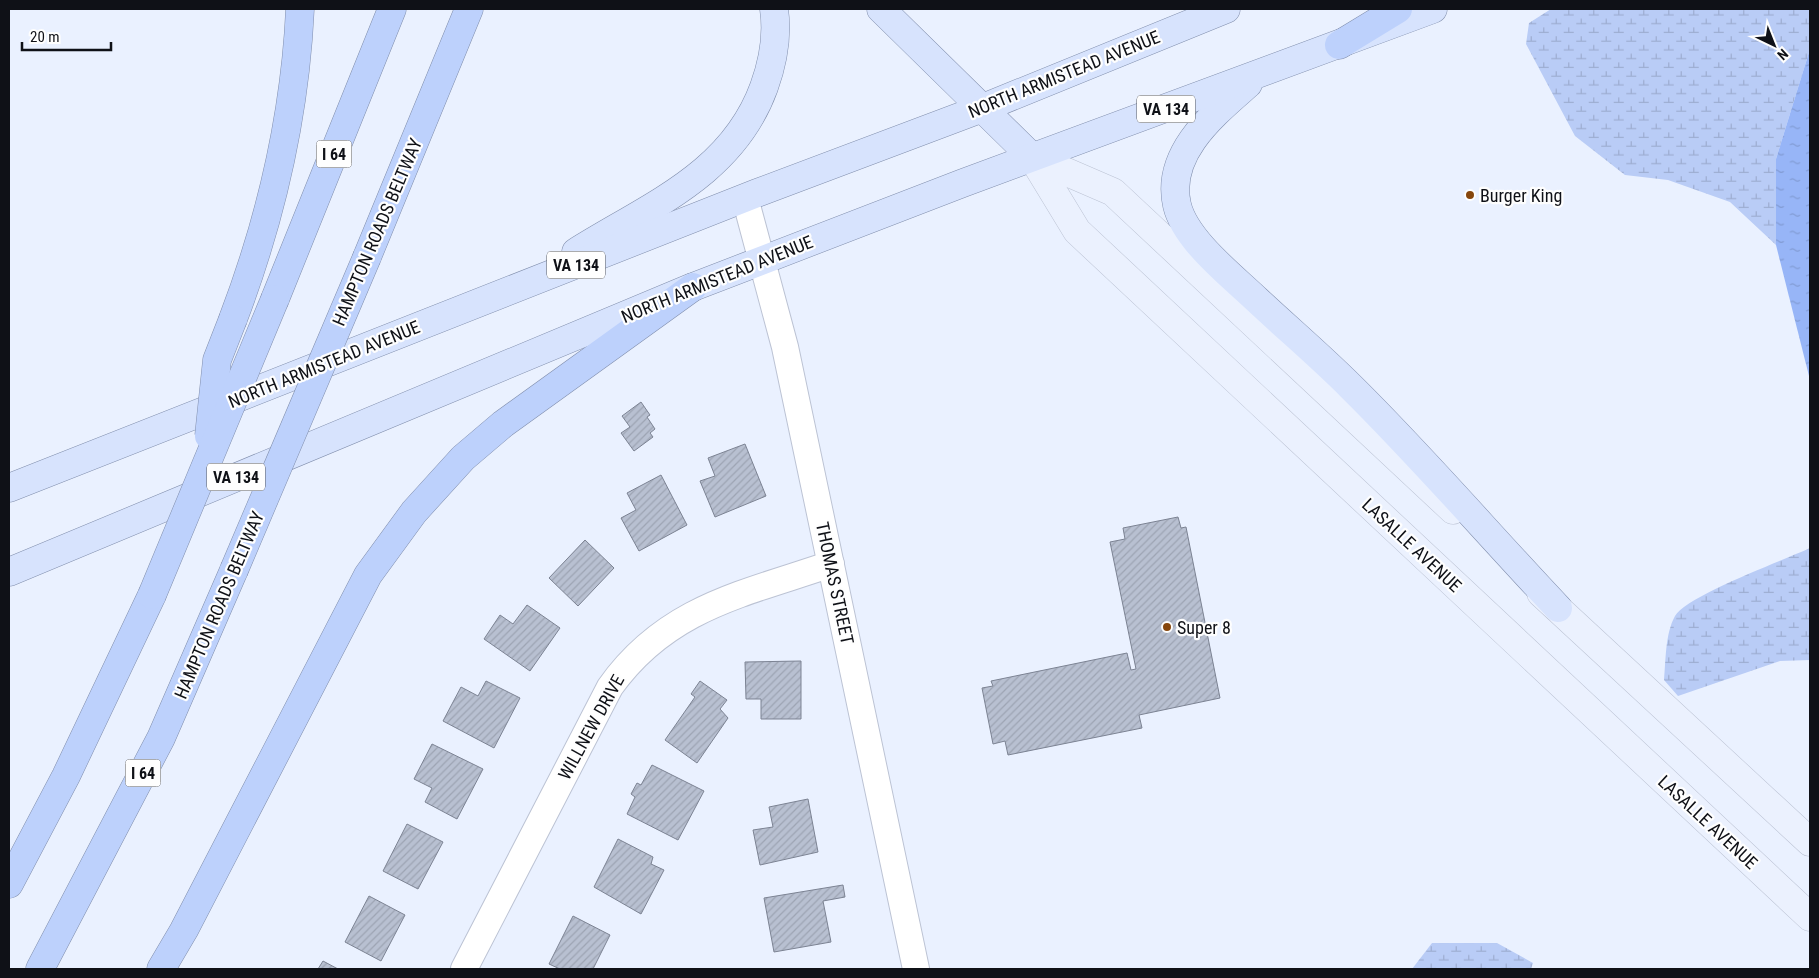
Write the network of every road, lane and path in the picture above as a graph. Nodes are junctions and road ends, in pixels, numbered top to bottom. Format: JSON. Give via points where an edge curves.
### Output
{"nodes":[{"id":1,"x":300,"y":9,"type":"edge"},
{"id":2,"x":392,"y":9,"type":"edge"},
{"id":3,"x":468,"y":9,"type":"edge"},
{"id":4,"x":774,"y":9,"type":"edge"},
{"id":5,"x":881,"y":9,"type":"edge"},
{"id":6,"x":1226,"y":9,"type":"edge"},
{"id":7,"x":1398,"y":9,"type":"edge"},
{"id":8,"x":1434,"y":9,"type":"edge"},
{"id":9,"x":1339,"y":45,"type":"junction"},
{"id":10,"x":1260,"y":74,"type":"junction"},
{"id":11,"x":983,"y":108,"type":"junction"},
{"id":12,"x":1032,"y":158,"type":"junction"},
{"id":13,"x":745,"y":198,"type":"junction"},
{"id":14,"x":762,"y":261,"type":"junction"},
{"id":15,"x":521,"y":287,"type":"junction"},
{"id":16,"x":693,"y":287,"type":"junction"},
{"id":17,"x":205,"y":470,"type":"junction"},
{"id":18,"x":9,"y":488,"type":"edge"},
{"id":19,"x":831,"y":564,"type":"junction"},
{"id":20,"x":9,"y":572,"type":"edge"},
{"id":21,"x":1558,"y":608,"type":"junction"},
{"id":22,"x":1810,"y":842,"type":"edge"},
{"id":23,"x":9,"y":884,"type":"edge"},
{"id":24,"x":1810,"y":917,"type":"edge"},
{"id":25,"x":40,"y":969,"type":"edge"},
{"id":26,"x":161,"y":969,"type":"edge"},
{"id":27,"x":464,"y":969,"type":"edge"},
{"id":28,"x":916,"y":969,"type":"edge"}],
"edges":[{"from":1,"to":17,"type":"highway","bridge":true,"via":[[298,62],[288,130],[271,203],[217,360]]},
{"from":2,"to":17,"type":"highway","number":"I 64","bridge":true},
{"from":3,"to":25,"type":"highway","name":"HAMPTON ROADS BELTWAY","number":"I 64","bridge":true,"via":[[367,257],[161,738]]},
{"from":4,"to":15,"type":"main road","via":[[773,57],[758,104],[719,159],[691,182]]},
{"from":5,"to":11,"type":"main road","name":"LASALLE AVENUE"},
{"from":6,"to":11,"type":"main road","name":"NORTH ARMISTEAD AVENUE","number":"VA 134"},
{"from":7,"to":9,"type":"highway"},
{"from":8,"to":9,"type":"main road","name":"NORTH ARMISTEAD AVENUE","number":"VA 134"},
{"from":9,"to":10,"type":"main road","name":"NORTH ARMISTEAD AVENUE","number":"VA 134"},
{"from":10,"to":12,"type":"main road","name":"NORTH ARMISTEAD AVENUE","number":"VA 134"},
{"from":10,"to":21,"type":"main road","via":[[1198,130],[1185,153],[1176,190],[1177,206],[1184,222],[1224,269],[1352,387]]},
{"from":11,"to":12,"type":"main road","name":"LASALLE AVENUE"},
{"from":11,"to":13,"type":"main road","name":"NORTH ARMISTEAD AVENUE","number":"VA 134"},
{"from":12,"to":14,"type":"main road","name":"NORTH ARMISTEAD AVENUE","number":"VA 134"},
{"from":12,"to":21,"type":"main road","name":"LASALLE AVENUE","via":[[1113,192]]},
{"from":12,"to":24,"type":"main road","name":"LASALLE AVENUE","via":[[1077,231]]},
{"from":13,"to":14,"type":"street","name":"THOMAS STREET"},
{"from":13,"to":15,"type":"main road","name":"NORTH ARMISTEAD AVENUE","number":"VA 134"},
{"from":14,"to":16,"type":"main road","name":"NORTH ARMISTEAD AVENUE","number":"VA 134"},
{"from":14,"to":19,"type":"street","name":"THOMAS STREET","via":[[785,347]]},
{"from":15,"to":18,"type":"main road","name":"NORTH ARMISTEAD AVENUE","number":"VA 134"},
{"from":16,"to":20,"type":"main road","name":"NORTH ARMISTEAD AVENUE","number":"VA 134"},
{"from":16,"to":26,"type":"highway","via":[[503,424],[463,458],[414,512],[368,575]]},
{"from":17,"to":23,"type":"highway","number":"I 64","bridge":true,"via":[[152,595],[66,776]]},
{"from":19,"to":27,"type":"street","name":"WILLNEW DRIVE","via":[[688,616],[670,627],[625,666],[610,687]]},
{"from":19,"to":28,"type":"street","name":"THOMAS STREET"},
{"from":21,"to":22,"type":"main road","name":"LASALLE AVENUE"}]}
